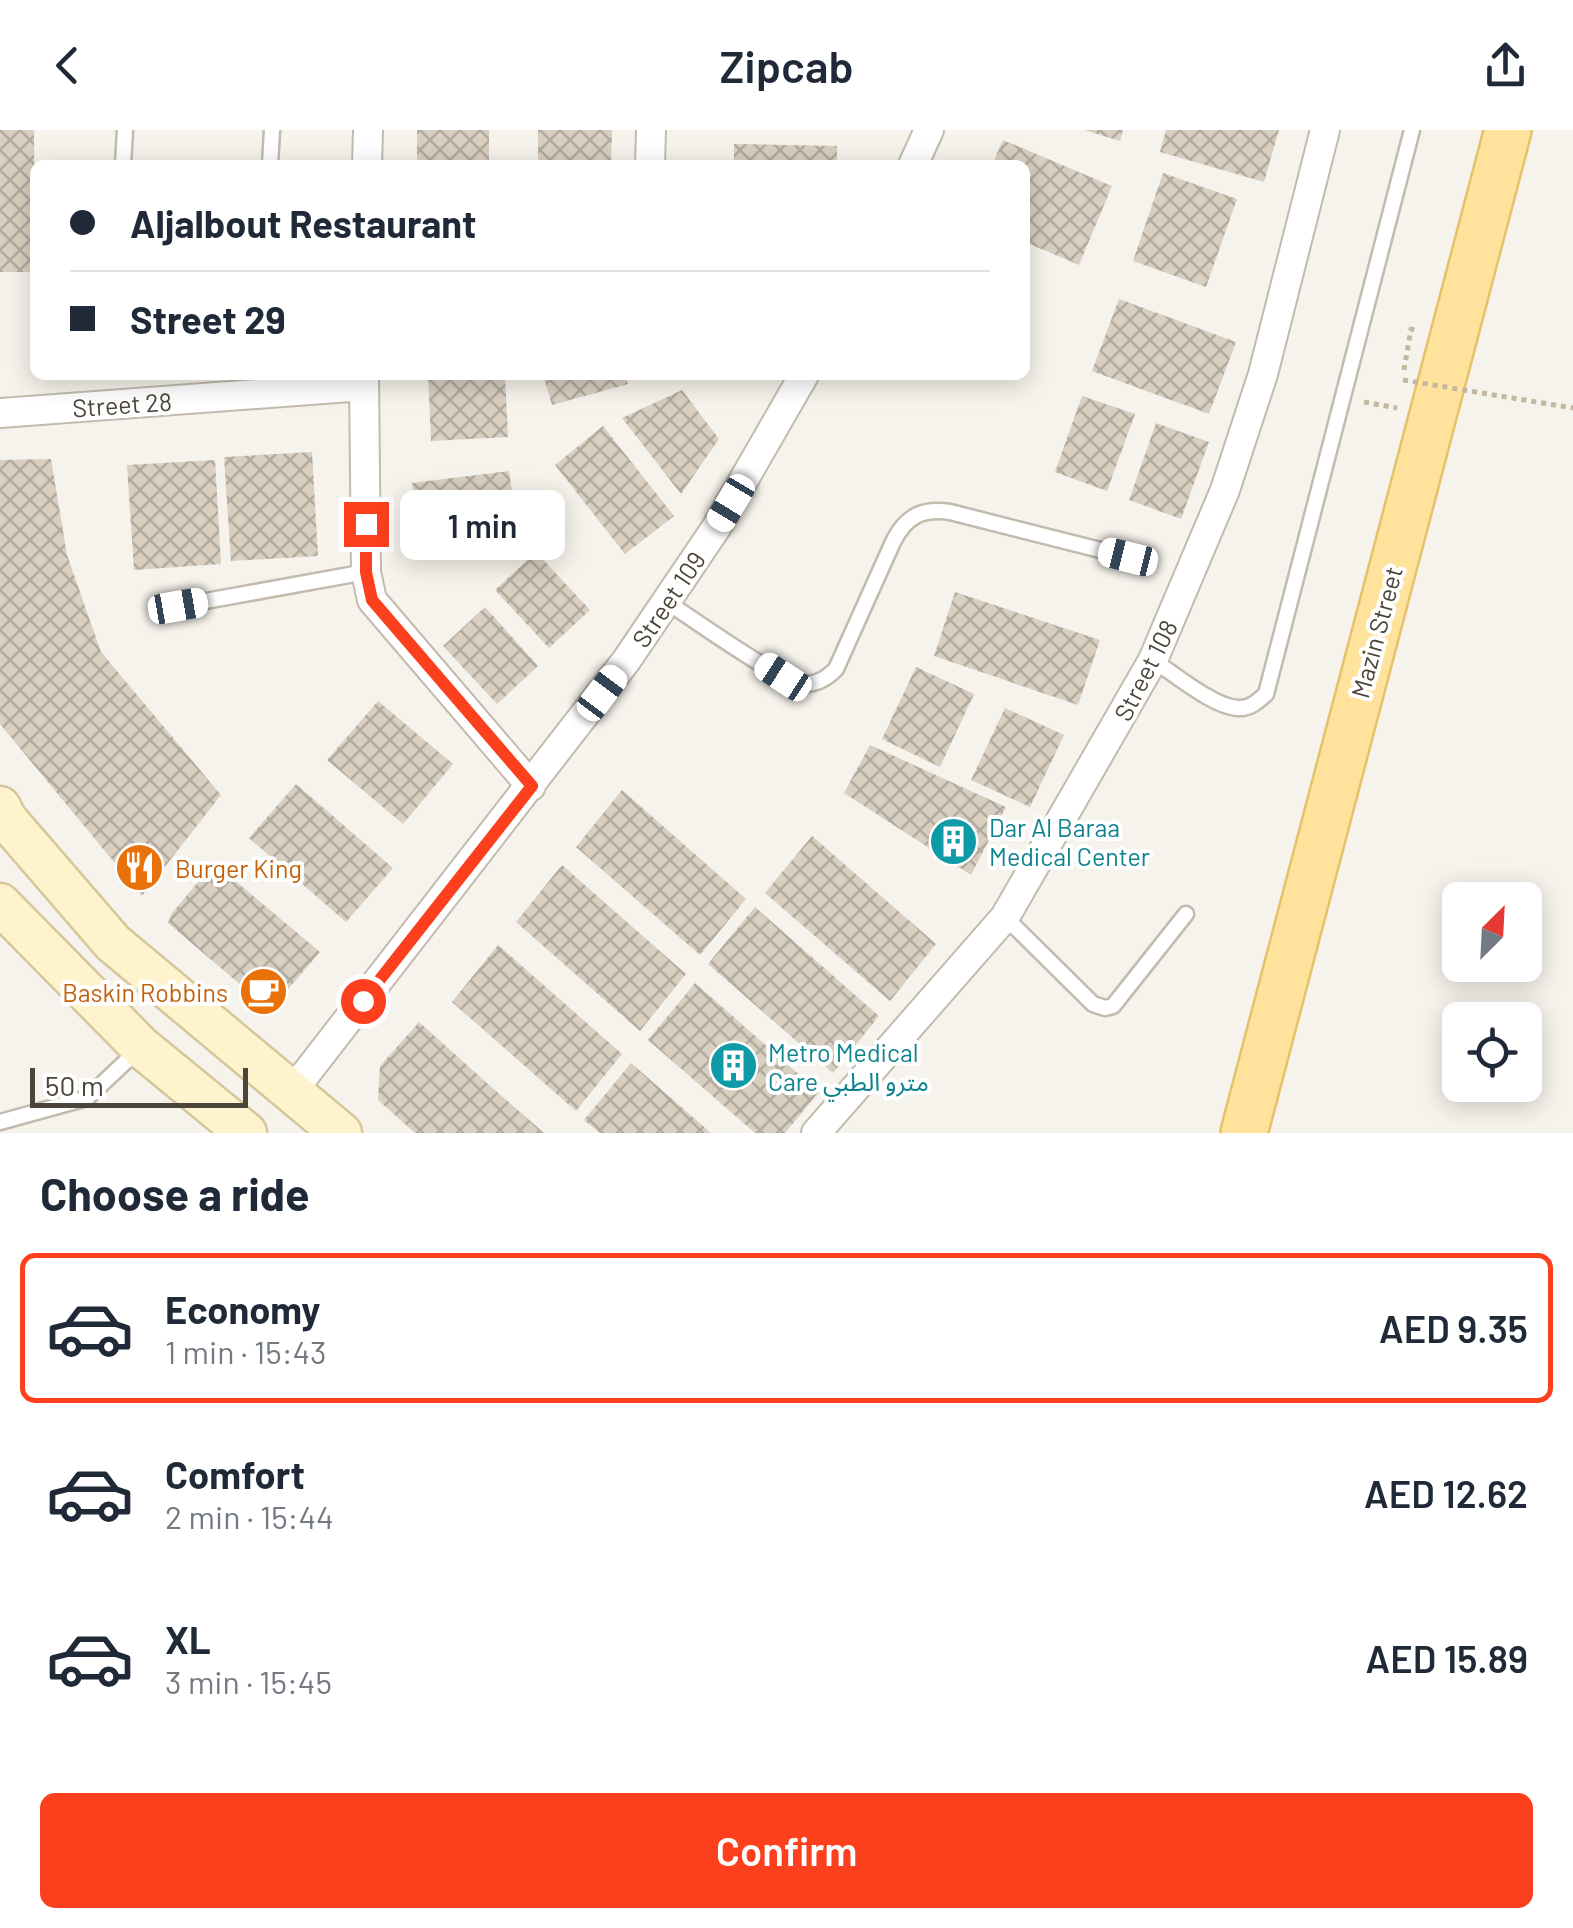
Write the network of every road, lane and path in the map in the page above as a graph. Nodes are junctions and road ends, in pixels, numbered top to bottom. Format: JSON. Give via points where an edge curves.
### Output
{"nodes":[{"id":1,"x":125,"y":130,"type":"edge"},
{"id":2,"x":272,"y":130,"type":"edge"},
{"id":3,"x":368,"y":130,"type":"edge"},
{"id":4,"x":651,"y":130,"type":"edge"},
{"id":5,"x":929,"y":130,"type":"edge"},
{"id":6,"x":1325,"y":130,"type":"edge"},
{"id":7,"x":1412,"y":130,"type":"edge"},
{"id":8,"x":1508,"y":130,"type":"edge"},
{"id":9,"x":124,"y":160,"type":"edge"},
{"id":10,"x":270,"y":160,"type":"edge"},
{"id":11,"x":367,"y":160,"type":"edge"},
{"id":12,"x":650,"y":160,"type":"edge"},
{"id":13,"x":915,"y":160,"type":"edge"},
{"id":14,"x":792,"y":380,"type":"edge"},
{"id":15,"x":1402,"y":380,"type":"dead end"},
{"id":16,"x":364,"y":381,"type":"edge"},
{"id":17,"x":1341,"y":398,"type":"junction"},
{"id":18,"x":1573,"y":408,"type":"edge"},
{"id":19,"x":0,"y":412,"type":"edge"},
{"id":20,"x":1433,"y":414,"type":"junction"},
{"id":21,"x":1128,"y":557,"type":"dead end"},
{"id":22,"x":366,"y":572,"type":"junction"},
{"id":23,"x":667,"y":602,"type":"junction"},
{"id":24,"x":178,"y":606,"type":"dead end"},
{"id":25,"x":1153,"y":660,"type":"junction"},
{"id":26,"x":532,"y":786,"type":"junction"},
{"id":27,"x":0,"y":807,"type":"edge"},
{"id":28,"x":0,"y":904,"type":"edge"},
{"id":29,"x":1186,"y":914,"type":"dead end"},
{"id":30,"x":1005,"y":917,"type":"junction"},
{"id":31,"x":142,"y":1046,"type":"junction"},
{"id":32,"x":291,"y":1093,"type":"junction"},
{"id":33,"x":0,"y":1122,"type":"edge"},
{"id":34,"x":246,"y":1133,"type":"edge"},
{"id":35,"x":341,"y":1133,"type":"edge"},
{"id":36,"x":816,"y":1133,"type":"edge"},
{"id":37,"x":1244,"y":1133,"type":"edge"}],
"edges":[{"from":1,"to":9,"type":"lane"},
{"from":2,"to":10,"type":"lane"},
{"from":3,"to":11,"type":"street"},
{"from":4,"to":12,"type":"street"},
{"from":5,"to":13,"type":"street"},
{"from":6,"to":25,"type":"street","name":"Street 108","via":[[1263,374],[1225,490]]},
{"from":7,"to":17,"type":"lane"},
{"from":8,"to":20,"type":"main road","name":"Mazin Street"},
{"from":14,"to":23,"type":"street","name":"Street 109","via":[[734,498]]},
{"from":15,"to":18,"type":"path","bridge":true},
{"from":16,"to":19,"type":"street","name":"Street 28"},
{"from":16,"to":22,"type":"street"},
{"from":17,"to":20,"type":"path"},
{"from":17,"to":25,"type":"lane","via":[[1266,694],[1241,709],[1222,704]]},
{"from":20,"to":37,"type":"main road","name":"Mazin Street"},
{"from":21,"to":23,"type":"lane","via":[[950,512],[915,514],[893,542],[836,669],[805,684],[783,677]]},
{"from":22,"to":24,"type":"lane"},
{"from":22,"to":26,"type":"street","via":[[372,600]]},
{"from":23,"to":26,"type":"street","name":"Street 109"},
{"from":25,"to":30,"type":"street","name":"Street 108"},
{"from":26,"to":32,"type":"street","name":"Street 109"},
{"from":27,"to":32,"type":"street","via":[[113,943]]},
{"from":28,"to":31,"type":"street"},
{"from":29,"to":30,"type":"lane","via":[[1105,1008],[1093,1004]]},
{"from":30,"to":36,"type":"street","name":"Street 108"},
{"from":31,"to":33,"type":"lane","via":[[87,1098]]},
{"from":31,"to":34,"type":"street"},
{"from":32,"to":35,"type":"street"}]}
